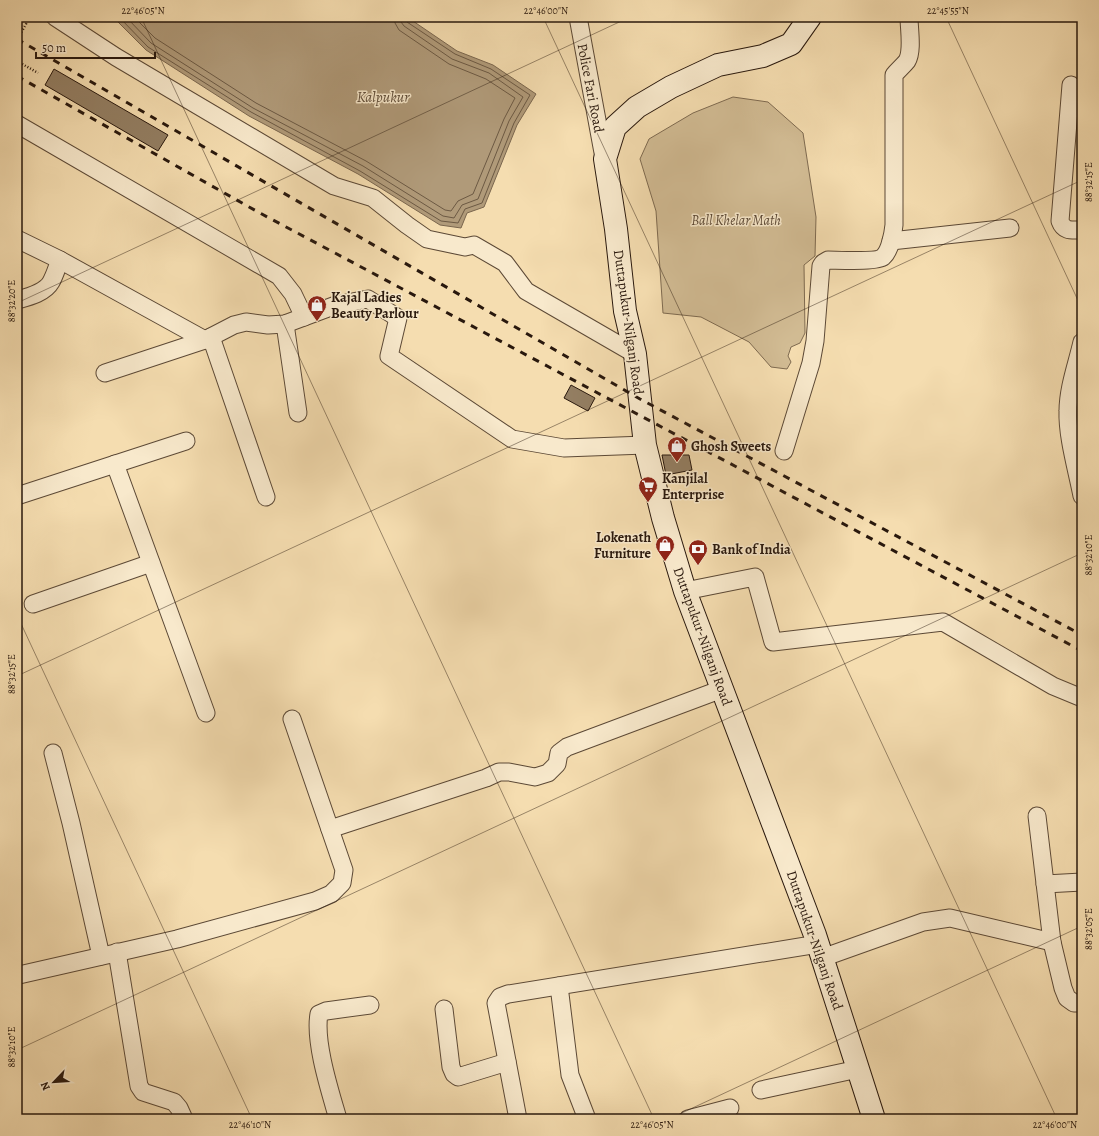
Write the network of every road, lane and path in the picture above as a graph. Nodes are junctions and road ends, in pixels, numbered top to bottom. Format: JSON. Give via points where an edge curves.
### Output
{"nodes":[{"id":1,"x":55,"y":17,"type":"edge"},
{"id":2,"x":578,"y":17,"type":"edge"},
{"id":3,"x":810,"y":17,"type":"edge"},
{"id":4,"x":909,"y":17,"type":"edge"},
{"id":5,"x":28,"y":18,"type":"edge"},
{"id":6,"x":17,"y":40,"type":"edge"},
{"id":7,"x":17,"y":61,"type":"edge"},
{"id":8,"x":38,"y":73,"type":"dead end"},
{"id":9,"x":1071,"y":85,"type":"dead end"},
{"id":10,"x":17,"y":124,"type":"edge"},
{"id":11,"x":604,"y":159,"type":"junction"},
{"id":12,"x":1010,"y":228,"type":"dead end"},
{"id":13,"x":1082,"y":230,"type":"edge"},
{"id":14,"x":17,"y":239,"type":"edge"},
{"id":15,"x":891,"y":241,"type":"junction"},
{"id":16,"x":60,"y":260,"type":"junction"},
{"id":17,"x":17,"y":300,"type":"edge"},
{"id":18,"x":304,"y":317,"type":"junction"},
{"id":19,"x":284,"y":324,"type":"junction"},
{"id":20,"x":208,"y":339,"type":"junction"},
{"id":21,"x":1082,"y":342,"type":"edge"},
{"id":22,"x":635,"y":354,"type":"junction"},
{"id":23,"x":105,"y":373,"type":"dead end"},
{"id":24,"x":298,"y":414,"type":"dead end"},
{"id":25,"x":186,"y":441,"type":"dead end"},
{"id":26,"x":645,"y":445,"type":"junction"},
{"id":27,"x":784,"y":451,"type":"dead end"},
{"id":28,"x":114,"y":464,"type":"junction"},
{"id":29,"x":17,"y":496,"type":"edge"},
{"id":30,"x":1082,"y":496,"type":"edge"},
{"id":31,"x":266,"y":497,"type":"dead end"},
{"id":32,"x":151,"y":563,"type":"junction"},
{"id":33,"x":685,"y":591,"type":"junction"},
{"id":34,"x":33,"y":604,"type":"dead end"},
{"id":35,"x":722,"y":689,"type":"junction"},
{"id":36,"x":1082,"y":698,"type":"edge"},
{"id":37,"x":206,"y":714,"type":"dead end"},
{"id":38,"x":292,"y":719,"type":"dead end"},
{"id":39,"x":52,"y":753,"type":"dead end"},
{"id":40,"x":1037,"y":816,"type":"dead end"},
{"id":41,"x":330,"y":829,"type":"junction"},
{"id":42,"x":1082,"y":882,"type":"edge"},
{"id":43,"x":1045,"y":884,"type":"junction"},
{"id":44,"x":1052,"y":942,"type":"junction"},
{"id":45,"x":820,"y":951,"type":"junction"},
{"id":46,"x":117,"y":952,"type":"junction"},
{"id":47,"x":101,"y":956,"type":"junction"},
{"id":48,"x":19,"y":975,"type":"dead end"},
{"id":49,"x":559,"y":986,"type":"junction"},
{"id":50,"x":1082,"y":1003,"type":"edge"},
{"id":51,"x":370,"y":1005,"type":"dead end"},
{"id":52,"x":444,"y":1009,"type":"dead end"},
{"id":53,"x":507,"y":1062,"type":"junction"},
{"id":54,"x":858,"y":1069,"type":"junction"},
{"id":55,"x":761,"y":1090,"type":"dead end"},
{"id":56,"x":730,"y":1108,"type":"dead end"},
{"id":57,"x":184,"y":1119,"type":"edge"},
{"id":58,"x":338,"y":1119,"type":"edge"},
{"id":59,"x":518,"y":1119,"type":"edge"},
{"id":60,"x":587,"y":1119,"type":"edge"},
{"id":61,"x":688,"y":1119,"type":"edge"},
{"id":62,"x":874,"y":1119,"type":"edge"}],
"edges":[{"from":1,"to":22,"type":"street","via":[[116,57],[334,186],[373,198],[428,239],[465,247],[474,245],[505,263],[526,291]]},
{"from":2,"to":11,"type":"street","name":"Police Fari Road"},
{"from":3,"to":11,"type":"main road","name":"Duttapukur-Nilganj Road","via":[[791,44],[763,56],[718,65],[671,87],[637,107],[615,127]]},
{"from":4,"to":15,"type":"street","via":[[909,56],[894,75],[894,225]]},
{"from":5,"to":6,"type":"path","bridge":true},
{"from":7,"to":8,"type":"path"},
{"from":9,"to":13,"type":"street","via":[[1060,221],[1065,229]]},
{"from":10,"to":18,"type":"street","via":[[279,276],[293,294]]},
{"from":11,"to":22,"type":"main road","name":"Duttapukur-Nilganj Road","via":[[616,229],[625,311]]},
{"from":12,"to":15,"type":"street"},
{"from":14,"to":16,"type":"street"},
{"from":15,"to":27,"type":"street","via":[[884,256],[877,260],[828,260],[822,263],[812,363]]},
{"from":16,"to":17,"type":"street","via":[[51,283],[44,290]]},
{"from":16,"to":20,"type":"street"},
{"from":18,"to":19,"type":"street"},
{"from":18,"to":26,"type":"street","via":[[336,305],[368,299],[398,318],[389,356],[512,439],[564,448]]},
{"from":19,"to":20,"type":"street","via":[[246,322],[234,325]]},
{"from":19,"to":24,"type":"street"},
{"from":20,"to":23,"type":"street"},
{"from":20,"to":31,"type":"street"},
{"from":21,"to":30,"type":"street","via":[[1068,400],[1068,425]]},
{"from":22,"to":26,"type":"main road","name":"Duttapukur-Nilganj Road"},
{"from":25,"to":28,"type":"street"},
{"from":26,"to":33,"type":"main road","name":"Duttapukur-Nilganj Road"},
{"from":28,"to":29,"type":"street"},
{"from":28,"to":32,"type":"street"},
{"from":32,"to":34,"type":"street"},
{"from":32,"to":37,"type":"street"},
{"from":33,"to":35,"type":"main road","name":"Duttapukur-Nilganj Road"},
{"from":33,"to":36,"type":"street","via":[[755,577],[773,642],[943,622],[1053,686]]},
{"from":35,"to":41,"type":"street","via":[[567,746],[559,753],[557,764],[548,773],[535,777],[499,772]]},
{"from":35,"to":45,"type":"main road","name":"Duttapukur-Nilganj Road"},
{"from":38,"to":41,"type":"street"},
{"from":39,"to":47,"type":"street","via":[[71,823]]},
{"from":40,"to":43,"type":"street"},
{"from":41,"to":46,"type":"street","via":[[344,870],[342,884],[332,894],[177,939]]},
{"from":42,"to":43,"type":"street"},
{"from":43,"to":44,"type":"street"},
{"from":44,"to":45,"type":"street","via":[[950,918],[923,922]]},
{"from":44,"to":50,"type":"street","via":[[1067,998],[1074,1003]]},
{"from":45,"to":49,"type":"street"},
{"from":45,"to":54,"type":"main road","name":"Duttapukur-Nilganj Road"},
{"from":46,"to":47,"type":"street"},
{"from":46,"to":57,"type":"street","via":[[139,1086],[143,1092],[174,1102]]},
{"from":47,"to":48,"type":"street"},
{"from":49,"to":53,"type":"street","via":[[500,996],[496,1003]]},
{"from":49,"to":60,"type":"street","via":[[570,1075]]},
{"from":51,"to":58,"type":"street","via":[[319,1014],[324,1066]]},
{"from":52,"to":53,"type":"street","via":[[454,1074],[458,1077]]},
{"from":53,"to":59,"type":"street"},
{"from":54,"to":55,"type":"street"},
{"from":54,"to":62,"type":"main road","name":"Duttapukur-Nilganj Road"},
{"from":56,"to":61,"type":"street"}]}
